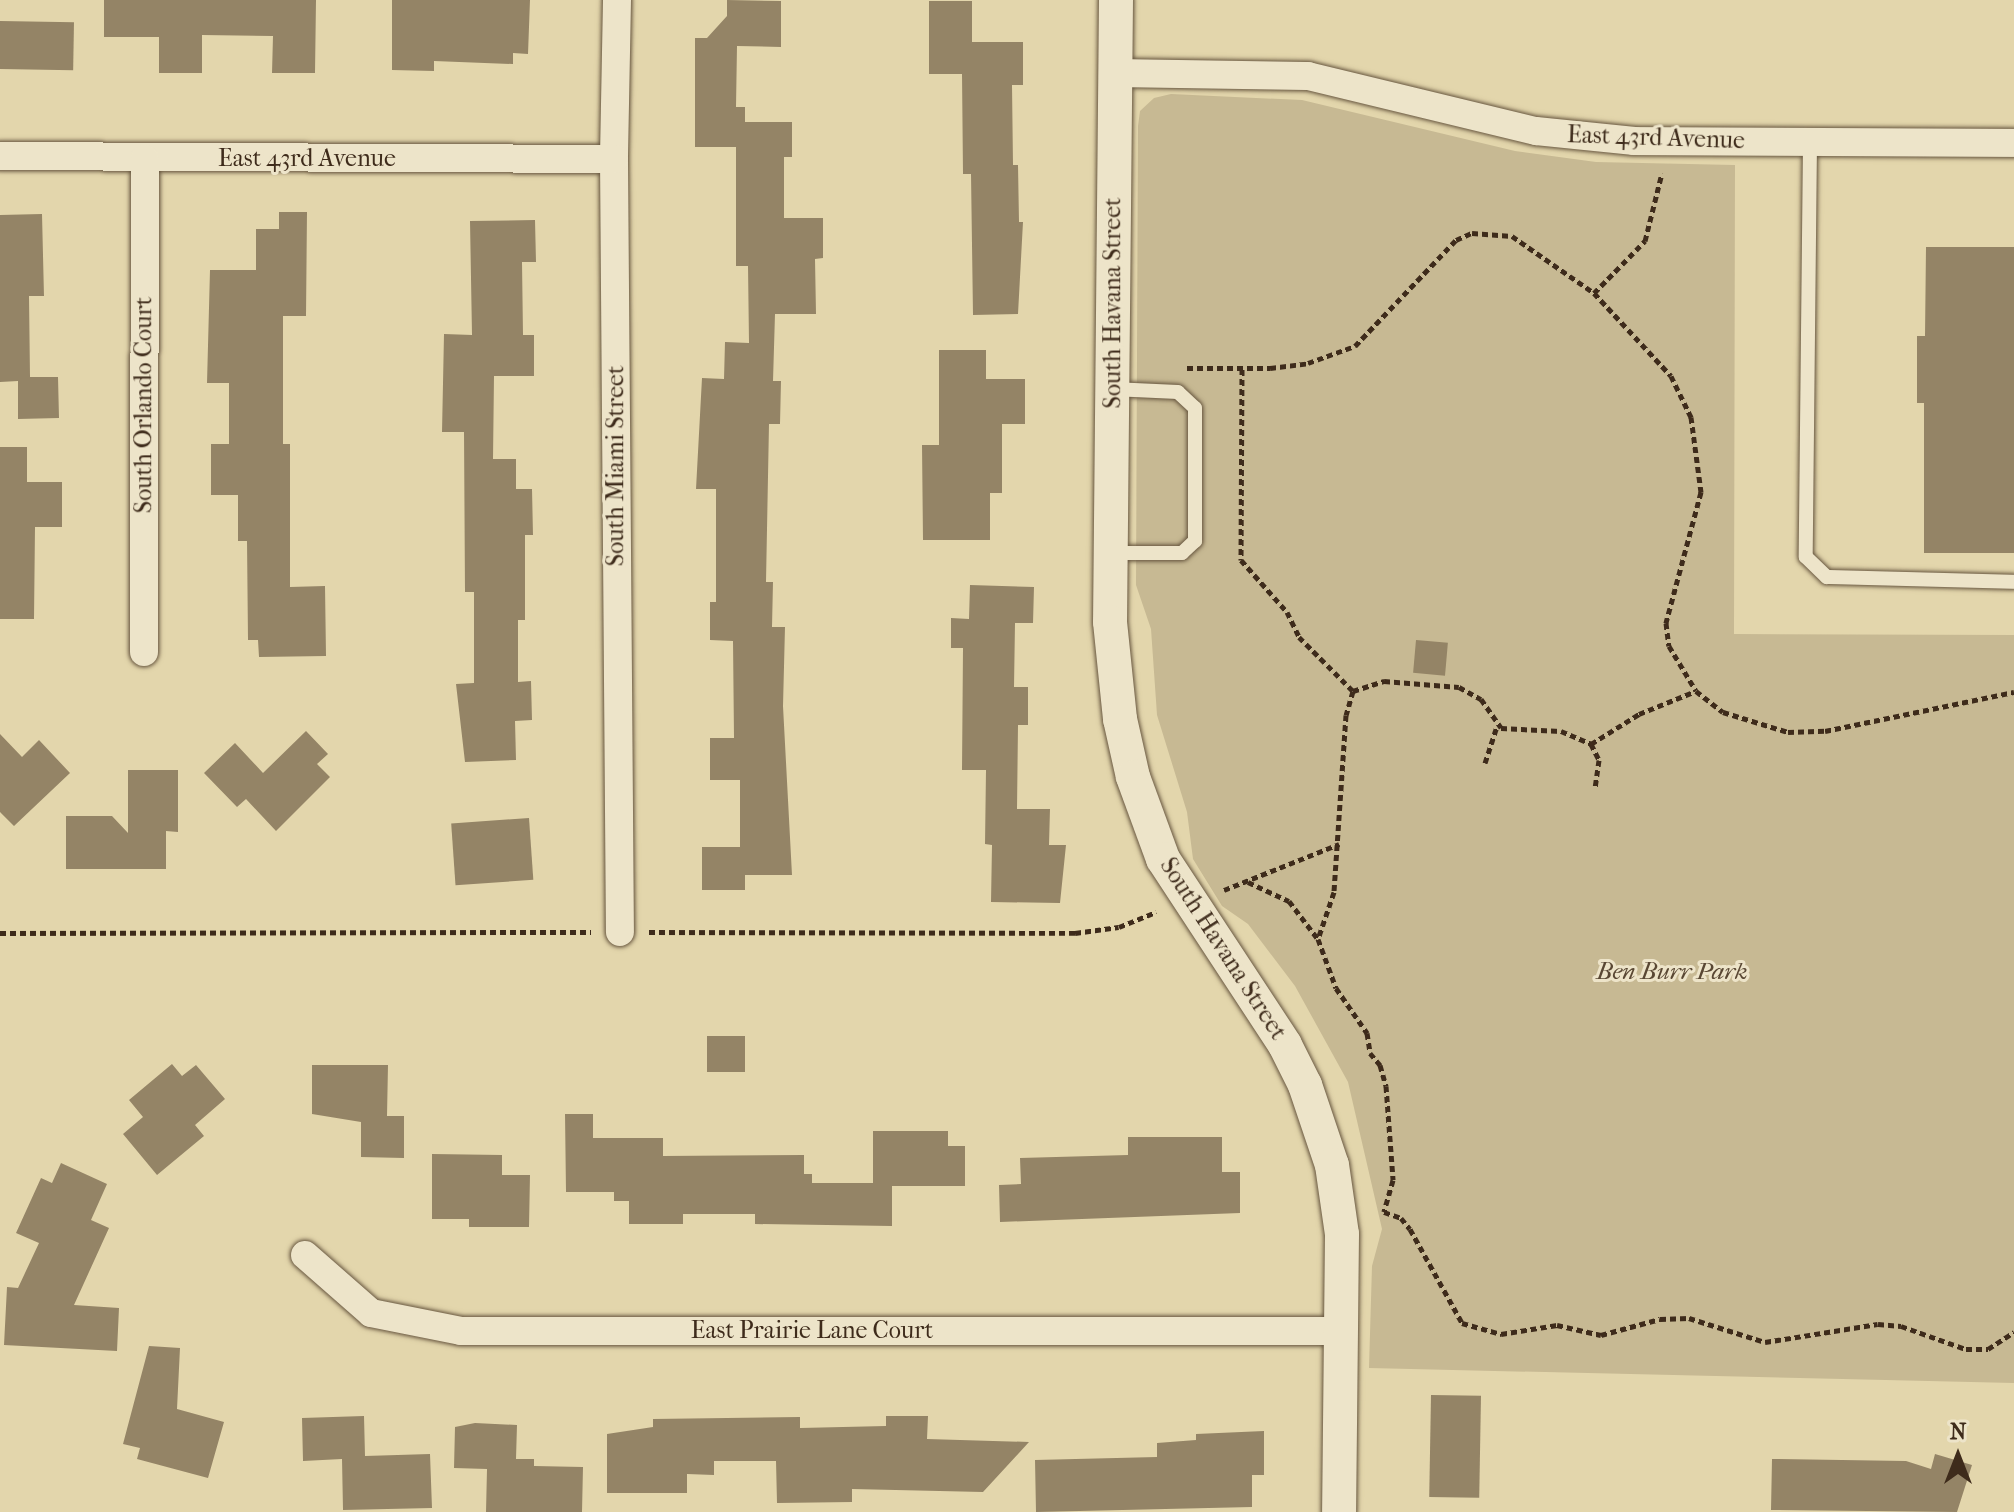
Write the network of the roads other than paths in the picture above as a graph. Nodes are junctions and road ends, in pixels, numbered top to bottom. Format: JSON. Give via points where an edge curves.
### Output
{"nodes":[{"id":1,"x":617,"y":0,"type":"edge"},
{"id":2,"x":1116,"y":0,"type":"edge"},
{"id":3,"x":1113,"y":73,"type":"junction"},
{"id":4,"x":1810,"y":142,"type":"junction"},
{"id":5,"x":2014,"y":143,"type":"edge"},
{"id":6,"x":0,"y":156,"type":"edge"},
{"id":7,"x":145,"y":159,"type":"junction"},
{"id":8,"x":614,"y":159,"type":"junction"},
{"id":9,"x":1112,"y":389,"type":"junction"},
{"id":10,"x":1112,"y":553,"type":"junction"},
{"id":11,"x":2014,"y":582,"type":"edge"},
{"id":12,"x":144,"y":652,"type":"dead end"},
{"id":13,"x":620,"y":932,"type":"dead end"},
{"id":14,"x":305,"y":1255,"type":"dead end"},
{"id":15,"x":1342,"y":1331,"type":"junction"},
{"id":16,"x":1339,"y":1512,"type":"edge"}],
"edges":[{"from":1,"to":8,"type":"street","name":"South Miami Street"},
{"from":2,"to":3,"type":"street","name":"South Havana Street"},
{"from":3,"to":4,"type":"street","name":"East 43rd Avenue","via":[[1308,76],[1536,131],[1634,141]]},
{"from":3,"to":9,"type":"street","name":"South Havana Street"},
{"from":4,"to":5,"type":"street","name":"East 43rd Avenue"},
{"from":4,"to":11,"type":"lane","via":[[1806,557],[1827,577]]},
{"from":6,"to":7,"type":"street","name":"East 43rd Avenue"},
{"from":7,"to":8,"type":"street","name":"East 43rd Avenue"},
{"from":7,"to":12,"type":"street","name":"South Orlando Court"},
{"from":8,"to":13,"type":"street","name":"South Miami Street"},
{"from":9,"to":10,"type":"street","name":"South Havana Street"},
{"from":9,"to":10,"type":"lane","via":[[1178,392],[1195,408],[1195,541],[1182,553]]},
{"from":10,"to":15,"type":"street","name":"South Havana Street","via":[[1110,622],[1133,777],[1163,859],[1184,897],[1259,1003],[1305,1085],[1332,1165],[1340,1220]]},
{"from":14,"to":15,"type":"street","name":"East Prairie Lane Court","via":[[371,1313],[461,1331]]},
{"from":15,"to":16,"type":"street","name":"South Havana Street"}]}
